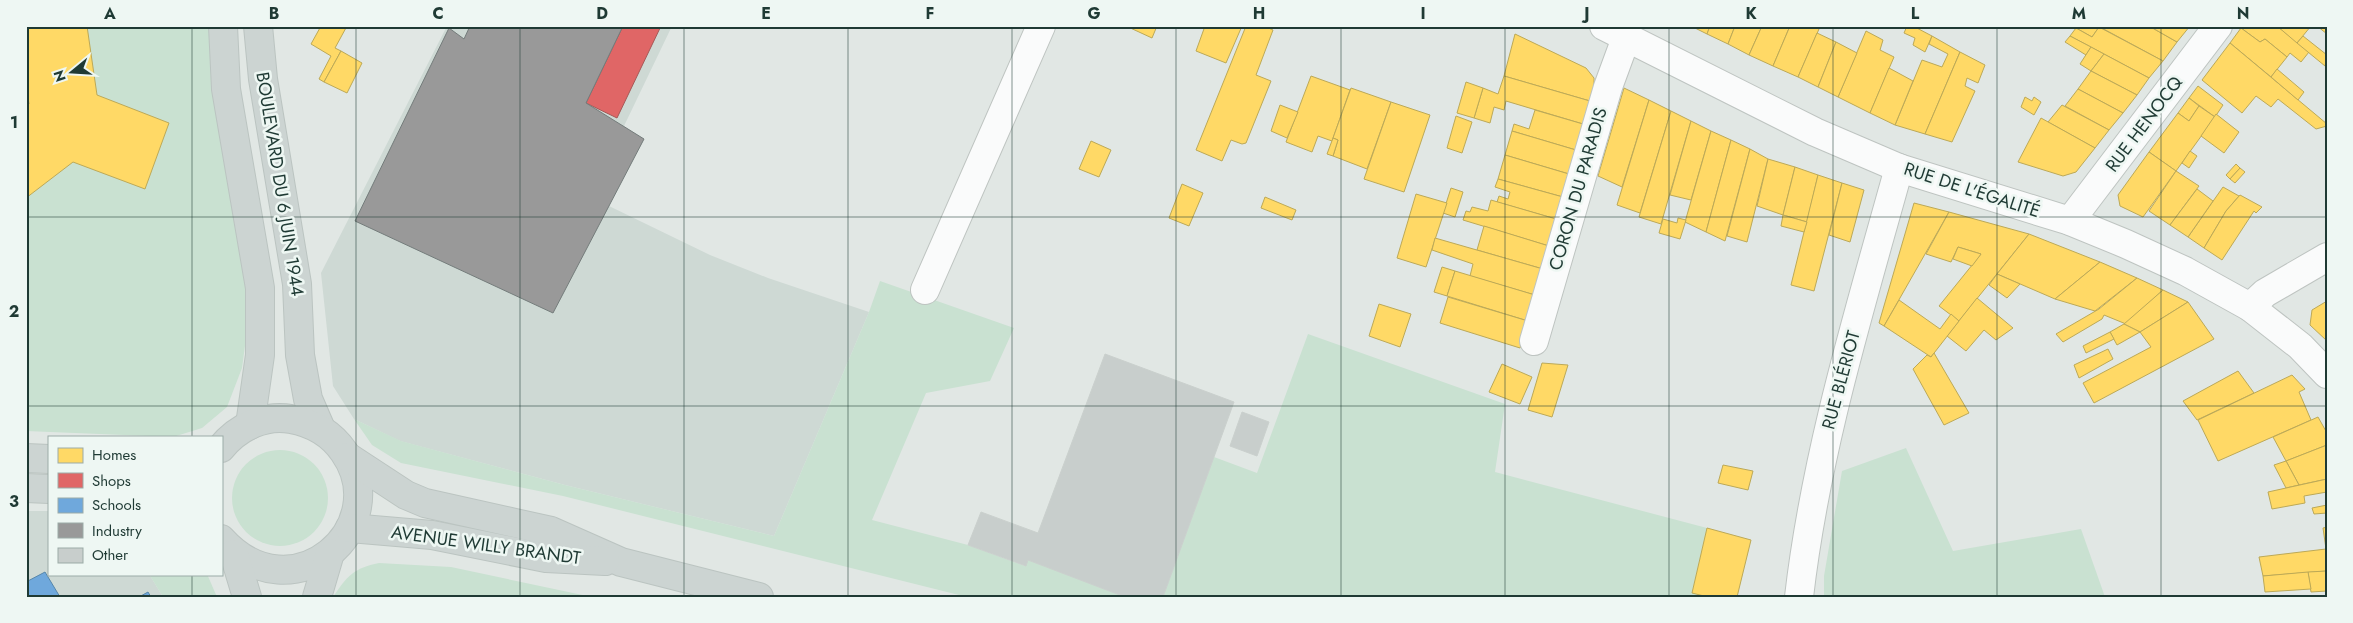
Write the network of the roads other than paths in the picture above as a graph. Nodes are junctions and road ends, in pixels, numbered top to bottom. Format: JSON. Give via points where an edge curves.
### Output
{"nodes":[{"id":1,"x":223,"y":26,"type":"edge"},
{"id":2,"x":258,"y":26,"type":"edge"},
{"id":3,"x":1042,"y":26,"type":"edge"},
{"id":4,"x":2218,"y":26,"type":"edge"},
{"id":5,"x":1615,"y":32,"type":"edge"},
{"id":6,"x":1899,"y":168,"type":"junction"},
{"id":7,"x":2070,"y":222,"type":"junction"},
{"id":8,"x":2327,"y":257,"type":"edge"},
{"id":9,"x":925,"y":290,"type":"dead end"},
{"id":10,"x":2250,"y":307,"type":"junction"},
{"id":11,"x":1534,"y":341,"type":"dead end"},
{"id":12,"x":2327,"y":374,"type":"edge"},
{"id":13,"x":250,"y":425,"type":"junction"},
{"id":14,"x":321,"y":429,"type":"junction"},
{"id":15,"x":222,"y":447,"type":"edge"},
{"id":16,"x":348,"y":457,"type":"junction"},
{"id":17,"x":26,"y":458,"type":"edge"},
{"id":18,"x":48,"y":459,"type":"edge"},
{"id":19,"x":26,"y":488,"type":"edge"},
{"id":20,"x":48,"y":489,"type":"edge"},
{"id":21,"x":350,"y":528,"type":"junction"},
{"id":22,"x":228,"y":547,"type":"edge"},
{"id":23,"x":330,"y":553,"type":"junction"},
{"id":24,"x":621,"y":562,"type":"junction"},
{"id":25,"x":247,"y":597,"type":"edge"},
{"id":26,"x":317,"y":597,"type":"edge"},
{"id":27,"x":759,"y":597,"type":"edge"},
{"id":28,"x":1799,"y":597,"type":"edge"}],
"edges":[{"from":1,"to":13,"type":"main road","name":"BOULEVARD DU 6 JUIN 1944","via":[[226,89],[260,288],[260,355]]},
{"from":2,"to":14,"type":"main road","name":"BOULEVARD DU 6 JUIN 1944","via":[[263,80],[298,284],[300,355],[308,398]]},
{"from":3,"to":9,"type":"street"},
{"from":4,"to":7,"type":"street","name":"RUE HENOCQ"},
{"from":5,"to":6,"type":"street","name":"RUE DE L'ÉGALITÉ","via":[[1815,132]]},
{"from":5,"to":11,"type":"street","name":"CORON DU PARADIS","via":[[1608,87]]},
{"from":6,"to":7,"type":"street","name":"RUE DE L'ÉGALITÉ"},
{"from":6,"to":28,"type":"street","name":"RUE BLÉRIOT","via":[[1833,408],[1812,503]]},
{"from":7,"to":10,"type":"street","name":"RUE DE L'ÉGALITÉ","via":[[2185,271]]},
{"from":8,"to":10,"type":"street","via":[[2265,293]]},
{"from":10,"to":12,"type":"street","name":"RUE DE L'ÉGALITÉ","via":[[2300,346]]},
{"from":13,"to":14,"type":"main road","via":[[284,418],[304,421]]},
{"from":13,"to":15,"type":"main road"},
{"from":14,"to":16,"type":"main road"},
{"from":16,"to":21,"type":"main road","via":[[356,474],[358,494]]},
{"from":16,"to":24,"type":"main road","name":"AVENUE WILLY BRANDT","via":[[406,495],[425,503],[551,531]]},
{"from":17,"to":18,"type":"main road"},
{"from":19,"to":20,"type":"main road"},
{"from":21,"to":23,"type":"main road"},
{"from":21,"to":24,"type":"main road","name":"AVENUE WILLY BRANDT","via":[[432,535],[546,558]]},
{"from":22,"to":23,"type":"main road","via":[[248,563],[264,569],[299,569]]},
{"from":22,"to":25,"type":"main road"},
{"from":23,"to":26,"type":"main road"},
{"from":24,"to":27,"type":"main road","name":"AVENUE WILLY BRANDT"}]}
